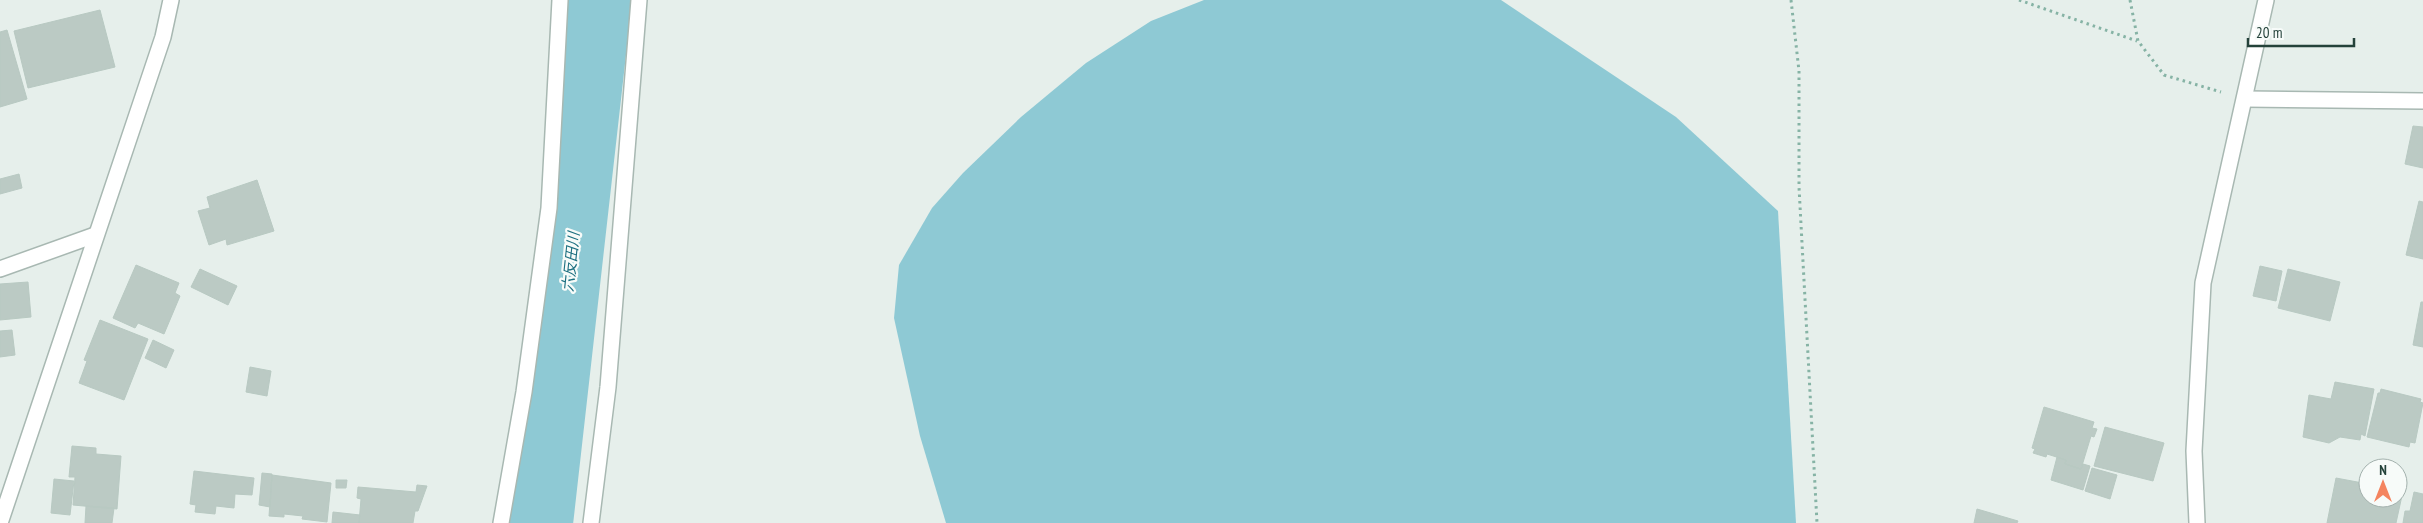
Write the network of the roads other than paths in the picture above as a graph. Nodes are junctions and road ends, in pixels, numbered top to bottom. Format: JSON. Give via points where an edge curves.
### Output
{"nodes":[{"id":1,"x":171,"y":0,"type":"edge"},
{"id":2,"x":560,"y":0,"type":"edge"},
{"id":3,"x":639,"y":0,"type":"edge"},
{"id":4,"x":2266,"y":0,"type":"edge"},
{"id":5,"x":2245,"y":99,"type":"junction"},
{"id":6,"x":2423,"y":101,"type":"edge"},
{"id":7,"x":95,"y":235,"type":"junction"},
{"id":8,"x":0,"y":269,"type":"edge"},
{"id":9,"x":0,"y":523,"type":"edge"},
{"id":10,"x":501,"y":523,"type":"edge"},
{"id":11,"x":592,"y":523,"type":"edge"},
{"id":12,"x":2197,"y":523,"type":"edge"}],
"edges":[{"from":1,"to":7,"type":"street","via":[[163,37]]},
{"from":2,"to":10,"type":"street","via":[[549,208],[524,392]]},
{"from":3,"to":11,"type":"street","via":[[608,387]]},
{"from":4,"to":5,"type":"street"},
{"from":5,"to":6,"type":"street"},
{"from":5,"to":12,"type":"street","via":[[2203,283],[2194,451]]},
{"from":7,"to":8,"type":"street"},
{"from":7,"to":9,"type":"street"}]}
